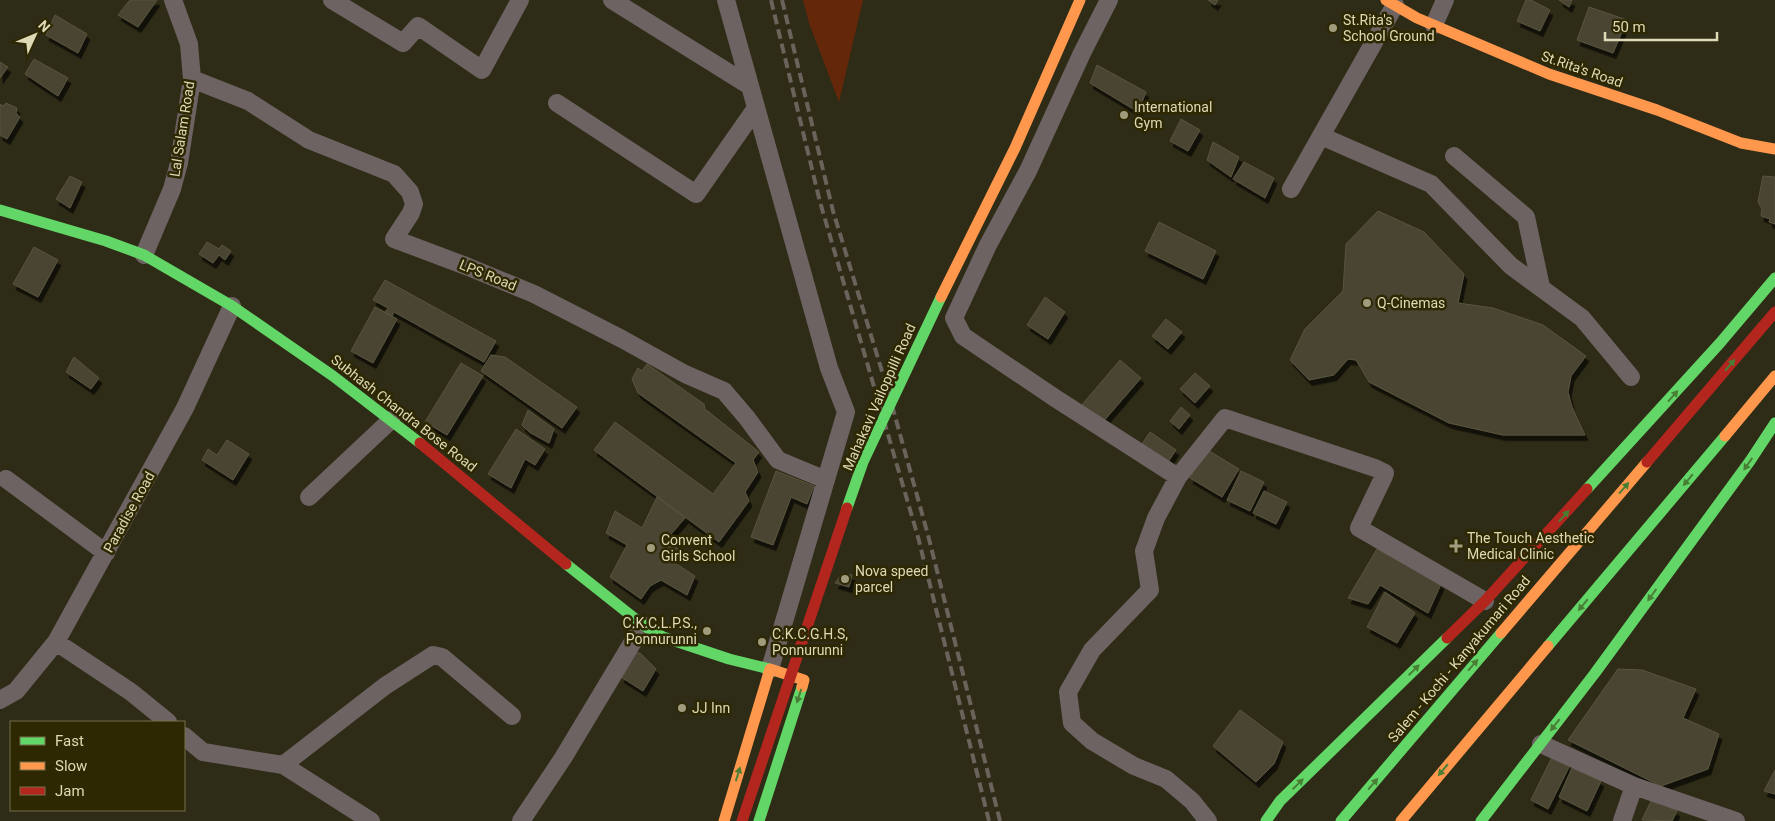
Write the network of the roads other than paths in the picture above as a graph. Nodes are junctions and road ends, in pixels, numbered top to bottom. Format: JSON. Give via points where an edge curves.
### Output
{"nodes":[{"id":1,"x":173,"y":0,"type":"edge"},
{"id":2,"x":332,"y":0,"type":"edge"},
{"id":3,"x":520,"y":0,"type":"edge"},
{"id":4,"x":612,"y":0,"type":"edge"},
{"id":5,"x":726,"y":0,"type":"edge"},
{"id":6,"x":1080,"y":0,"type":"edge"},
{"id":7,"x":1109,"y":0,"type":"edge"},
{"id":8,"x":1445,"y":0,"type":"edge"},
{"id":9,"x":1390,"y":2,"type":"edge"},
{"id":10,"x":1434,"y":25,"type":"junction"},
{"id":11,"x":192,"y":79,"type":"junction"},
{"id":12,"x":750,"y":86,"type":"junction"},
{"id":13,"x":557,"y":103,"type":"dead end"},
{"id":14,"x":756,"y":108,"type":"junction"},
{"id":15,"x":1321,"y":136,"type":"junction"},
{"id":16,"x":1775,"y":149,"type":"edge"},
{"id":17,"x":1454,"y":156,"type":"dead end"},
{"id":18,"x":1291,"y":189,"type":"dead end"},
{"id":19,"x":0,"y":210,"type":"edge"},
{"id":20,"x":144,"y":255,"type":"junction"},
{"id":21,"x":1775,"y":278,"type":"edge"},
{"id":22,"x":1541,"y":287,"type":"junction"},
{"id":23,"x":232,"y":306,"type":"junction"},
{"id":24,"x":1775,"y":312,"type":"edge"},
{"id":25,"x":1775,"y":376,"type":"edge"},
{"id":26,"x":1632,"y":377,"type":"dead end"},
{"id":27,"x":391,"y":420,"type":"junction"},
{"id":28,"x":1775,"y":423,"type":"edge"},
{"id":29,"x":1178,"y":477,"type":"junction"},
{"id":30,"x":6,"y":479,"type":"dead end"},
{"id":31,"x":826,"y":480,"type":"junction"},
{"id":32,"x":309,"y":497,"type":"dead end"},
{"id":33,"x":106,"y":554,"type":"junction"},
{"id":34,"x":1485,"y":601,"type":"junction"},
{"id":35,"x":643,"y":625,"type":"junction"},
{"id":36,"x":56,"y":642,"type":"junction"},
{"id":37,"x":770,"y":669,"type":"junction"},
{"id":38,"x":0,"y":700,"type":"edge"},
{"id":39,"x":512,"y":716,"type":"dead end"},
{"id":40,"x":167,"y":721,"type":"edge"},
{"id":41,"x":185,"y":737,"type":"edge"},
{"id":42,"x":1541,"y":744,"type":"junction"},
{"id":43,"x":283,"y":765,"type":"junction"},
{"id":44,"x":1634,"y":786,"type":"junction"},
{"id":45,"x":345,"y":815,"type":"edge"},
{"id":46,"x":370,"y":821,"type":"edge"},
{"id":47,"x":521,"y":821,"type":"edge"},
{"id":48,"x":724,"y":821,"type":"edge"},
{"id":49,"x":742,"y":821,"type":"edge"},
{"id":50,"x":759,"y":821,"type":"edge"},
{"id":51,"x":1208,"y":821,"type":"edge"},
{"id":52,"x":1266,"y":821,"type":"edge"},
{"id":53,"x":1341,"y":821,"type":"edge"},
{"id":54,"x":1401,"y":821,"type":"edge"},
{"id":55,"x":1481,"y":821,"type":"edge"},
{"id":56,"x":1622,"y":821,"type":"edge"},
{"id":57,"x":1736,"y":821,"type":"edge"}],
"edges":[{"from":1,"to":11,"type":"street","name":"Lal Salam Road","via":[[189,44]]},
{"from":2,"to":3,"type":"street","via":[[403,43],[418,26],[482,70]]},
{"from":4,"to":12,"type":"street"},
{"from":5,"to":12,"type":"street"},
{"from":6,"to":49,"type":"main road","name":"Mahakavi Vailoppilli Road","bridge":true,"via":[[1015,148],[863,462]]},
{"from":7,"to":29,"type":"street","via":[[954,318],[963,336]]},
{"from":8,"to":10,"type":"street"},
{"from":9,"to":10,"type":"main road","name":"St.Rita's Road"},
{"from":9,"to":15,"type":"street"},
{"from":10,"to":16,"type":"main road","name":"St.Rita's Road","via":[[1550,74],[1741,143]]},
{"from":11,"to":20,"type":"street","name":"Lal Salam Road","via":[[172,189]]},
{"from":11,"to":31,"type":"street","name":"LPS Road","via":[[248,101],[309,140],[394,174],[410,192],[414,204],[394,239],[534,294],[685,374],[724,391],[778,460]]},
{"from":12,"to":14,"type":"street"},
{"from":13,"to":14,"type":"street","via":[[696,194]]},
{"from":14,"to":31,"type":"street","via":[[829,368],[846,412]]},
{"from":15,"to":18,"type":"street"},
{"from":15,"to":22,"type":"street","via":[[1430,184],[1511,266]]},
{"from":17,"to":22,"type":"street","via":[[1526,217]]},
{"from":19,"to":20,"type":"main road","name":"Subhash Chandra Bose Road"},
{"from":20,"to":23,"type":"main road","name":"Subhash Chandra Bose Road"},
{"from":34,"to":21,"type":"main road","one_way":true,"via":[[1707,358]]},
{"from":22,"to":26,"type":"street","via":[[1582,318]]},
{"from":23,"to":27,"type":"main road","name":"Subhash Chandra Bose Road"},
{"from":23,"to":33,"type":"street","name":"Paradise Road","via":[[185,408]]},
{"from":53,"to":24,"type":"main road","name":"Salem - Kochi - Kanyakumari Road","one_way":true},
{"from":25,"to":54,"type":"main road","one_way":true},
{"from":27,"to":32,"type":"street"},
{"from":27,"to":35,"type":"main road","name":"Subhash Chandra Bose Road"},
{"from":28,"to":42,"type":"main road","one_way":true},
{"from":29,"to":34,"type":"street","via":[[1225,418],[1374,468],[1385,473],[1359,528]]},
{"from":29,"to":51,"type":"street","via":[[1156,518],[1144,551],[1150,590],[1092,650],[1068,692],[1072,723],[1092,741],[1134,766],[1166,779],[1192,801]]},
{"from":30,"to":33,"type":"street"},
{"from":31,"to":37,"type":"street"},
{"from":33,"to":36,"type":"street","name":"Paradise Road"},
{"from":52,"to":34,"type":"main road","one_way":true,"via":[[1280,801]]},
{"from":35,"to":37,"type":"main road","name":"Subhash Chandra Bose Road","via":[[663,637]]},
{"from":35,"to":47,"type":"street"},
{"from":36,"to":38,"type":"street","name":"Paradise Road","via":[[16,691]]},
{"from":36,"to":40,"type":"street","via":[[131,692]]},
{"from":48,"to":37,"type":"main road","one_way":true},
{"from":37,"to":50,"type":"main road","name":"Subhash Chandra Bose Road","one_way":true,"via":[[804,680]]},
{"from":39,"to":43,"type":"street","via":[[442,657],[433,655],[385,686]]},
{"from":41,"to":43,"type":"street","via":[[204,752]]},
{"from":42,"to":44,"type":"street"},
{"from":42,"to":55,"type":"main road"},
{"from":43,"to":45,"type":"street"},
{"from":44,"to":56,"type":"street"},
{"from":44,"to":57,"type":"street"},
{"from":45,"to":46,"type":"street"}]}
